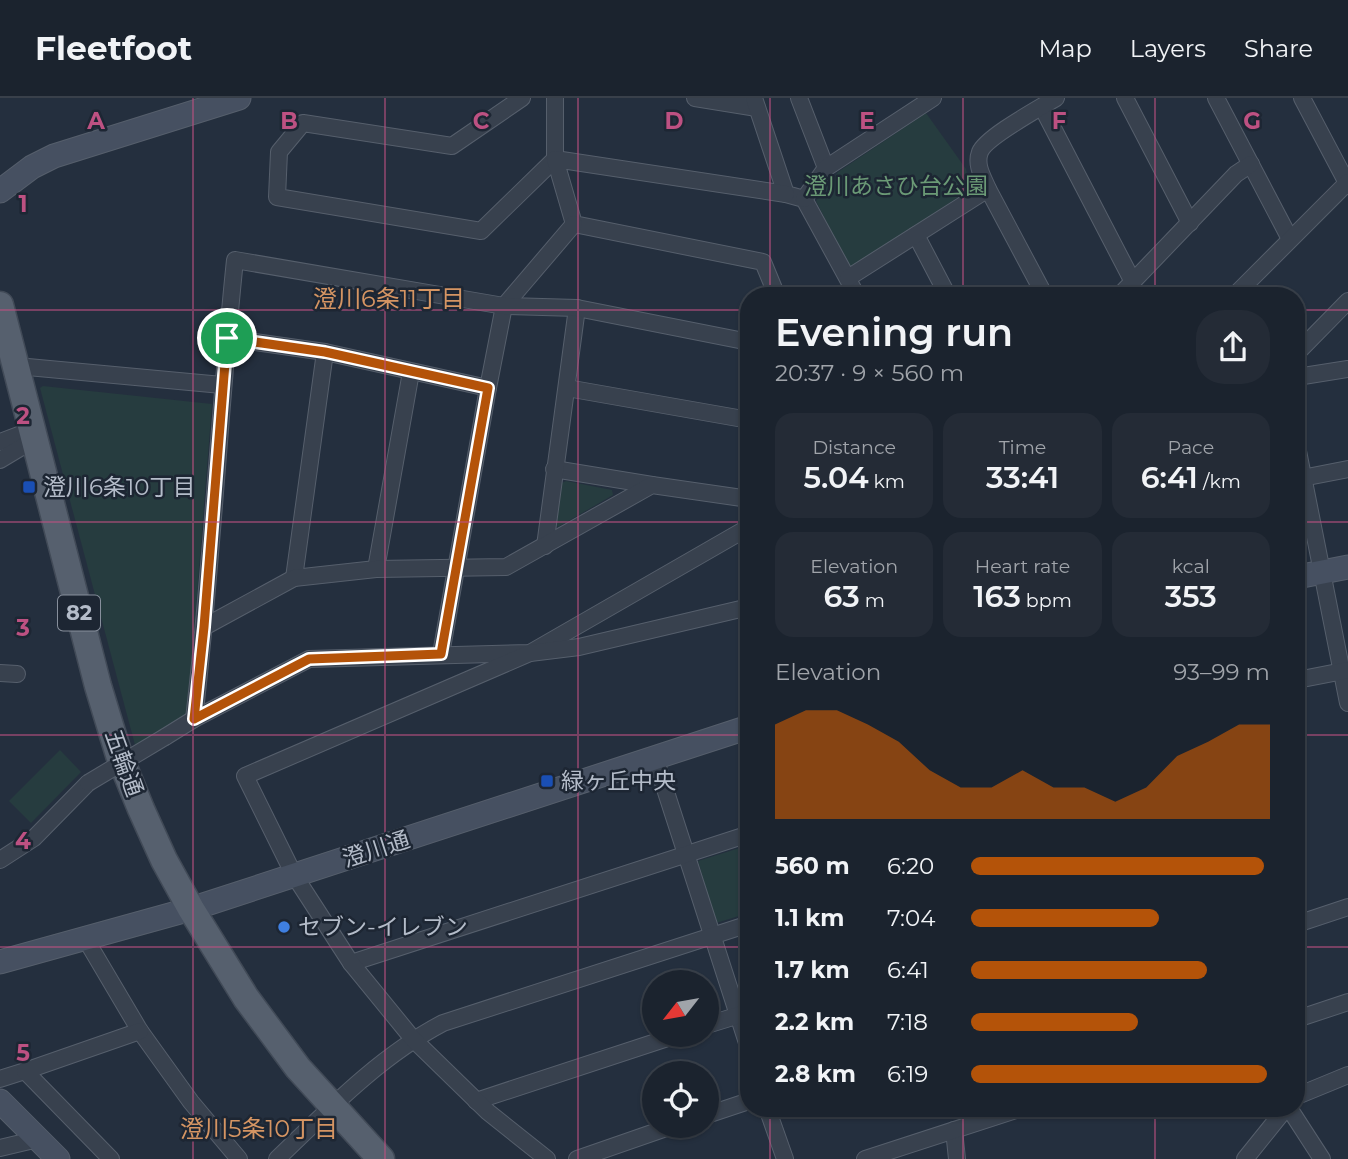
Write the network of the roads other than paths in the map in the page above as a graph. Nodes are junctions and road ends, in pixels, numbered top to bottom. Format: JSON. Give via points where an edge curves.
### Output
{"nodes":[{"id":1,"x":522,"y":98,"type":"edge"},
{"id":2,"x":555,"y":98,"type":"edge"},
{"id":3,"x":695,"y":98,"type":"edge"},
{"id":4,"x":799,"y":98,"type":"edge"},
{"id":5,"x":933,"y":98,"type":"edge"},
{"id":6,"x":1056,"y":98,"type":"edge"},
{"id":7,"x":1125,"y":98,"type":"edge"},
{"id":8,"x":1216,"y":98,"type":"edge"},
{"id":9,"x":1302,"y":98,"type":"edge"},
{"id":10,"x":233,"y":99,"type":"edge"},
{"id":11,"x":756,"y":103,"type":"edge"},
{"id":12,"x":1042,"y":107,"type":"junction"},
{"id":13,"x":555,"y":159,"type":"junction"},
{"id":14,"x":1251,"y":164,"type":"junction"},
{"id":15,"x":826,"y":168,"type":"junction"},
{"id":16,"x":1348,"y":182,"type":"edge"},
{"id":17,"x":988,"y":189,"type":"junction"},
{"id":18,"x":0,"y":191,"type":"edge"},
{"id":19,"x":786,"y":194,"type":"junction"},
{"id":20,"x":804,"y":199,"type":"junction"},
{"id":21,"x":1190,"y":223,"type":"junction"},
{"id":22,"x":574,"y":224,"type":"junction"},
{"id":23,"x":916,"y":235,"type":"junction"},
{"id":24,"x":1290,"y":239,"type":"junction"},
{"id":25,"x":848,"y":278,"type":"junction"},
{"id":26,"x":1133,"y":282,"type":"junction"},
{"id":27,"x":773,"y":287,"type":"edge"},
{"id":28,"x":852,"y":287,"type":"edge"},
{"id":29,"x":943,"y":287,"type":"edge"},
{"id":30,"x":1040,"y":287,"type":"edge"},
{"id":31,"x":1128,"y":287,"type":"edge"},
{"id":32,"x":1243,"y":287,"type":"edge"},
{"id":33,"x":1348,"y":301,"type":"edge"},
{"id":34,"x":0,"y":305,"type":"edge"},
{"id":35,"x":505,"y":306,"type":"junction"},
{"id":36,"x":578,"y":308,"type":"junction"},
{"id":37,"x":227,"y":338,"type":"junction"},
{"id":38,"x":740,"y":340,"type":"edge"},
{"id":39,"x":1305,"y":345,"type":"edge"},
{"id":40,"x":325,"y":352,"type":"junction"},
{"id":41,"x":17,"y":366,"type":"junction"},
{"id":42,"x":1348,"y":369,"type":"edge"},
{"id":43,"x":411,"y":372,"type":"junction"},
{"id":44,"x":1305,"y":376,"type":"edge"},
{"id":45,"x":222,"y":385,"type":"junction"},
{"id":46,"x":488,"y":388,"type":"junction"},
{"id":47,"x":567,"y":388,"type":"junction"},
{"id":48,"x":740,"y":418,"type":"edge"},
{"id":49,"x":34,"y":434,"type":"junction"},
{"id":50,"x":0,"y":442,"type":"edge"},
{"id":51,"x":0,"y":460,"type":"edge"},
{"id":52,"x":1348,"y":468,"type":"edge"},
{"id":53,"x":554,"y":469,"type":"junction"},
{"id":54,"x":1305,"y":477,"type":"edge"},
{"id":55,"x":652,"y":485,"type":"junction"},
{"id":56,"x":740,"y":498,"type":"edge"},
{"id":57,"x":1305,"y":499,"type":"edge"},
{"id":58,"x":740,"y":532,"type":"edge"},
{"id":59,"x":545,"y":546,"type":"junction"},
{"id":60,"x":1348,"y":567,"type":"edge"},
{"id":61,"x":456,"y":568,"type":"junction"},
{"id":62,"x":376,"y":569,"type":"junction"},
{"id":63,"x":1322,"y":572,"type":"junction"},
{"id":64,"x":1305,"y":575,"type":"edge"},
{"id":65,"x":294,"y":578,"type":"junction"},
{"id":66,"x":740,"y":609,"type":"edge"},
{"id":67,"x":204,"y":627,"type":"junction"},
{"id":68,"x":530,"y":653,"type":"junction"},
{"id":69,"x":441,"y":654,"type":"junction"},
{"id":70,"x":1345,"y":671,"type":"edge"},
{"id":71,"x":0,"y":673,"type":"edge"},
{"id":72,"x":17,"y":674,"type":"dead end"},
{"id":73,"x":1305,"y":678,"type":"edge"},
{"id":74,"x":1348,"y":703,"type":"edge"},
{"id":75,"x":194,"y":719,"type":"junction"},
{"id":76,"x":740,"y":730,"type":"edge"},
{"id":77,"x":655,"y":758,"type":"junction"},
{"id":78,"x":740,"y":838,"type":"edge"},
{"id":79,"x":686,"y":854,"type":"junction"},
{"id":80,"x":0,"y":860,"type":"edge"},
{"id":81,"x":294,"y":875,"type":"junction"},
{"id":82,"x":1348,"y":907,"type":"edge"},
{"id":83,"x":191,"y":909,"type":"junction"},
{"id":84,"x":1305,"y":921,"type":"edge"},
{"id":85,"x":740,"y":927,"type":"edge"},
{"id":86,"x":713,"y":936,"type":"junction"},
{"id":87,"x":85,"y":938,"type":"junction"},
{"id":88,"x":0,"y":962,"type":"edge"},
{"id":89,"x":351,"y":962,"type":"junction"},
{"id":90,"x":1348,"y":1002,"type":"edge"},
{"id":91,"x":740,"y":1003,"type":"edge"},
{"id":92,"x":740,"y":1014,"type":"edge"},
{"id":93,"x":1305,"y":1016,"type":"edge"},
{"id":94,"x":719,"y":1021,"type":"edge"},
{"id":95,"x":140,"y":1031,"type":"junction"},
{"id":96,"x":413,"y":1039,"type":"junction"},
{"id":97,"x":642,"y":1046,"type":"edge"},
{"id":98,"x":25,"y":1071,"type":"junction"},
{"id":99,"x":1348,"y":1075,"type":"edge"},
{"id":100,"x":0,"y":1079,"type":"edge"},
{"id":101,"x":1305,"y":1093,"type":"edge"},
{"id":102,"x":0,"y":1101,"type":"edge"},
{"id":103,"x":476,"y":1101,"type":"junction"},
{"id":104,"x":740,"y":1104,"type":"edge"},
{"id":105,"x":332,"y":1105,"type":"junction"},
{"id":106,"x":719,"y":1111,"type":"edge"},
{"id":107,"x":770,"y":1117,"type":"edge"},
{"id":108,"x":994,"y":1117,"type":"edge"},
{"id":109,"x":1280,"y":1117,"type":"edge"},
{"id":110,"x":1294,"y":1117,"type":"edge"},
{"id":111,"x":954,"y":1130,"type":"junction"},
{"id":112,"x":642,"y":1136,"type":"edge"},
{"id":113,"x":38,"y":1139,"type":"junction"},
{"id":114,"x":0,"y":1148,"type":"edge"},
{"id":115,"x":58,"y":1159,"type":"edge"},
{"id":116,"x":111,"y":1159,"type":"edge"},
{"id":117,"x":239,"y":1159,"type":"edge"},
{"id":118,"x":277,"y":1159,"type":"edge"},
{"id":119,"x":381,"y":1159,"type":"edge"},
{"id":120,"x":547,"y":1159,"type":"edge"},
{"id":121,"x":577,"y":1159,"type":"edge"},
{"id":122,"x":785,"y":1159,"type":"edge"},
{"id":123,"x":865,"y":1159,"type":"edge"},
{"id":124,"x":957,"y":1159,"type":"edge"},
{"id":125,"x":1245,"y":1159,"type":"edge"},
{"id":126,"x":1322,"y":1159,"type":"edge"}],
"edges":[{"from":1,"to":13,"type":"street","via":[[452,146],[303,123],[279,152],[278,197],[481,230]]},
{"from":2,"to":13,"type":"street"},
{"from":3,"to":11,"type":"street"},
{"from":4,"to":15,"type":"street"},
{"from":5,"to":15,"type":"street"},
{"from":6,"to":12,"type":"street"},
{"from":7,"to":21,"type":"street"},
{"from":8,"to":14,"type":"street"},
{"from":9,"to":16,"type":"street"},
{"from":10,"to":18,"type":"street","via":[[54,156]]},
{"from":11,"to":19,"type":"street"},
{"from":12,"to":17,"type":"street","via":[[984,145],[979,162]]},
{"from":12,"to":26,"type":"street"},
{"from":13,"to":19,"type":"street"},
{"from":13,"to":22,"type":"street"},
{"from":14,"to":21,"type":"street"},
{"from":14,"to":24,"type":"street"},
{"from":15,"to":20,"type":"street"},
{"from":16,"to":24,"type":"street"},
{"from":17,"to":23,"type":"street"},
{"from":17,"to":30,"type":"street"},
{"from":19,"to":20,"type":"street"},
{"from":20,"to":25,"type":"street"},
{"from":21,"to":26,"type":"street"},
{"from":22,"to":27,"type":"street","via":[[763,262]]},
{"from":22,"to":35,"type":"street"},
{"from":23,"to":25,"type":"street"},
{"from":23,"to":29,"type":"street"},
{"from":24,"to":32,"type":"street"},
{"from":25,"to":28,"type":"street"},
{"from":26,"to":31,"type":"street"},
{"from":33,"to":39,"type":"street"},
{"from":34,"to":41,"type":"main road","name":"五輪通","number":"82"},
{"from":35,"to":36,"type":"street"},
{"from":35,"to":37,"type":"street","via":[[235,260]]},
{"from":35,"to":46,"type":"street"},
{"from":36,"to":38,"type":"street"},
{"from":36,"to":47,"type":"street"},
{"from":37,"to":40,"type":"street"},
{"from":37,"to":45,"type":"street"},
{"from":40,"to":43,"type":"street"},
{"from":40,"to":65,"type":"street"},
{"from":41,"to":45,"type":"street"},
{"from":41,"to":49,"type":"main road","name":"五輪通","number":"82"},
{"from":42,"to":44,"type":"street"},
{"from":43,"to":46,"type":"street"},
{"from":43,"to":62,"type":"street"},
{"from":45,"to":67,"type":"street"},
{"from":46,"to":61,"type":"street"},
{"from":47,"to":48,"type":"street"},
{"from":47,"to":53,"type":"street"},
{"from":49,"to":50,"type":"street"},
{"from":49,"to":51,"type":"street"},
{"from":49,"to":83,"type":"main road","name":"五輪通","number":"82","via":[[119,755],[164,860]]},
{"from":52,"to":54,"type":"street"},
{"from":53,"to":55,"type":"street"},
{"from":53,"to":59,"type":"street"},
{"from":55,"to":56,"type":"street"},
{"from":55,"to":59,"type":"street"},
{"from":57,"to":63,"type":"street"},
{"from":58,"to":68,"type":"street"},
{"from":59,"to":61,"type":"street","via":[[506,567]]},
{"from":60,"to":63,"type":"street"},
{"from":61,"to":62,"type":"street"},
{"from":61,"to":69,"type":"street"},
{"from":62,"to":65,"type":"street"},
{"from":63,"to":64,"type":"street"},
{"from":63,"to":70,"type":"street"},
{"from":65,"to":67,"type":"street"},
{"from":66,"to":68,"type":"street","via":[[579,647]]},
{"from":67,"to":75,"type":"street"},
{"from":68,"to":69,"type":"street"},
{"from":68,"to":81,"type":"street","via":[[244,776]]},
{"from":69,"to":75,"type":"street","via":[[309,659]]},
{"from":70,"to":73,"type":"street"},
{"from":70,"to":74,"type":"street"},
{"from":71,"to":72,"type":"street"},
{"from":75,"to":80,"type":"street","bridge":true,"via":[[88,783],[34,838]]},
{"from":76,"to":77,"type":"street","name":"澄川通"},
{"from":77,"to":79,"type":"street"},
{"from":77,"to":81,"type":"street","name":"澄川通"},
{"from":78,"to":79,"type":"street"},
{"from":79,"to":86,"type":"street"},
{"from":79,"to":89,"type":"street"},
{"from":81,"to":83,"type":"street","name":"澄川通"},
{"from":81,"to":89,"type":"street"},
{"from":82,"to":84,"type":"street"},
{"from":83,"to":87,"type":"street","name":"澄川通"},
{"from":83,"to":105,"type":"main road","name":"五輪通","number":"82","via":[[246,998]]},
{"from":85,"to":86,"type":"street"},
{"from":86,"to":91,"type":"street"},
{"from":86,"to":96,"type":"street","via":[[443,1023]]},
{"from":87,"to":88,"type":"street","name":"澄川通"},
{"from":87,"to":95,"type":"street"},
{"from":89,"to":96,"type":"street"},
{"from":90,"to":93,"type":"street"},
{"from":92,"to":94,"type":"street"},
{"from":95,"to":98,"type":"street"},
{"from":95,"to":117,"type":"street"},
{"from":96,"to":103,"type":"street"},
{"from":96,"to":105,"type":"street"},
{"from":97,"to":103,"type":"street"},
{"from":98,"to":100,"type":"street"},
{"from":98,"to":116,"type":"street"},
{"from":99,"to":101,"type":"street"},
{"from":102,"to":113,"type":"street"},
{"from":103,"to":120,"type":"street"},
{"from":104,"to":106,"type":"street"},
{"from":105,"to":118,"type":"street"},
{"from":105,"to":119,"type":"main road","name":"五輪通","number":"82"},
{"from":107,"to":122,"type":"street"},
{"from":108,"to":111,"type":"street"},
{"from":109,"to":125,"type":"street"},
{"from":110,"to":126,"type":"street"},
{"from":111,"to":123,"type":"street"},
{"from":111,"to":124,"type":"street"},
{"from":112,"to":121,"type":"street"},
{"from":113,"to":114,"type":"street"},
{"from":113,"to":115,"type":"street"}]}
